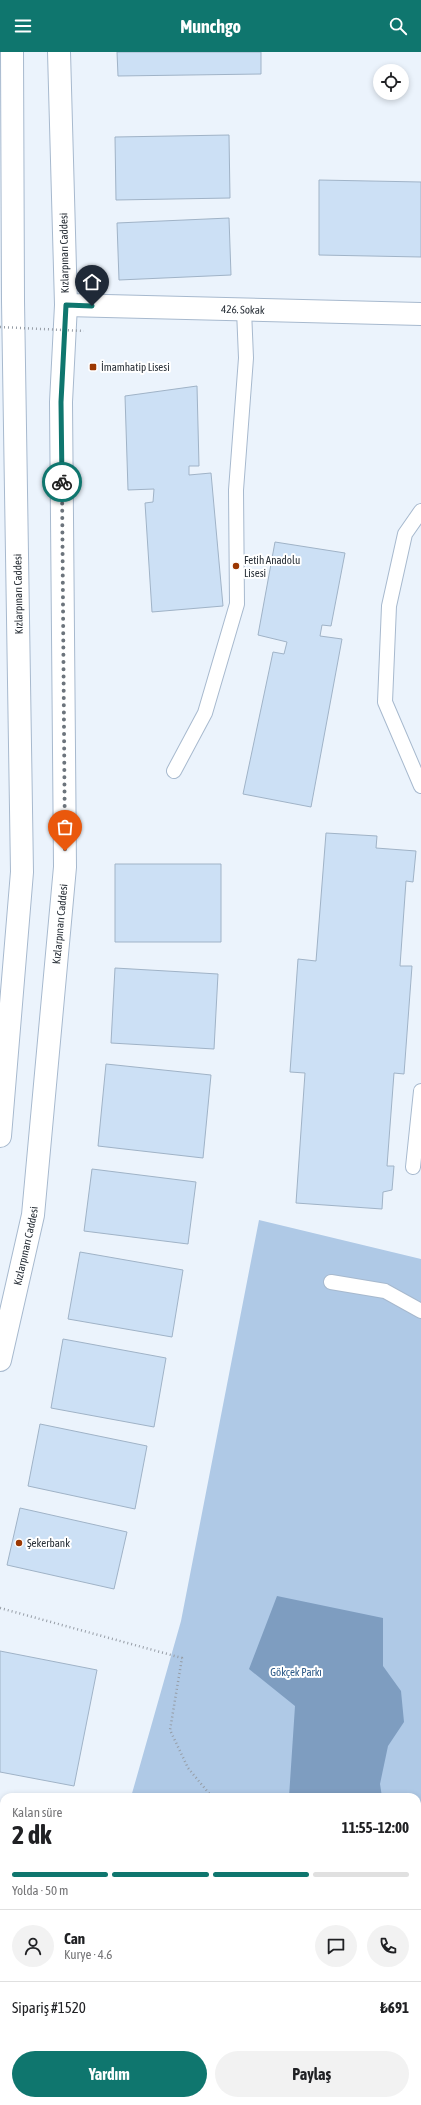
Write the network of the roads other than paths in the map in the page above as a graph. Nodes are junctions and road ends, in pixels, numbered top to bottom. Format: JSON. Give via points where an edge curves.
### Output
{"nodes":[{"id":1,"x":12,"y":52,"type":"edge"},
{"id":2,"x":59,"y":52,"type":"edge"},
{"id":3,"x":7,"y":301,"type":"edge"},
{"id":4,"x":66,"y":305,"type":"junction"},
{"id":5,"x":244,"y":310,"type":"junction"},
{"id":6,"x":421,"y":314,"type":"edge"},
{"id":7,"x":421,"y":511,"type":"edge"},
{"id":8,"x":174,"y":770,"type":"dead end"},
{"id":9,"x":421,"y":786,"type":"edge"},
{"id":10,"x":421,"y":1091,"type":"edge"},
{"id":11,"x":0,"y":1136,"type":"edge"},
{"id":12,"x":413,"y":1167,"type":"dead end"},
{"id":13,"x":331,"y":1282,"type":"dead end"},
{"id":14,"x":421,"y":1310,"type":"edge"},
{"id":15,"x":0,"y":1360,"type":"edge"}],
"edges":[{"from":1,"to":3,"type":"main road","name":"Kızlarpınarı Caddesi"},
{"from":2,"to":4,"type":"main road","name":"Kızlarpınarı Caddesi"},
{"from":3,"to":11,"type":"main road","name":"Kızlarpınarı Caddesi","via":[[22,872]]},
{"from":4,"to":5,"type":"main road","name":"426. Sokak"},
{"from":4,"to":15,"type":"main road","name":"Kızlarpınarı Caddesi","via":[[61,402],[65,867],[33,1216]]},
{"from":5,"to":6,"type":"main road","name":"426. Sokak"},
{"from":5,"to":8,"type":"lane","via":[[246,358],[236,490],[237,604],[205,713]]},
{"from":7,"to":9,"type":"lane","via":[[405,534],[389,606],[385,702]]},
{"from":10,"to":12,"type":"lane"},
{"from":13,"to":14,"type":"lane","via":[[385,1291]]}]}
